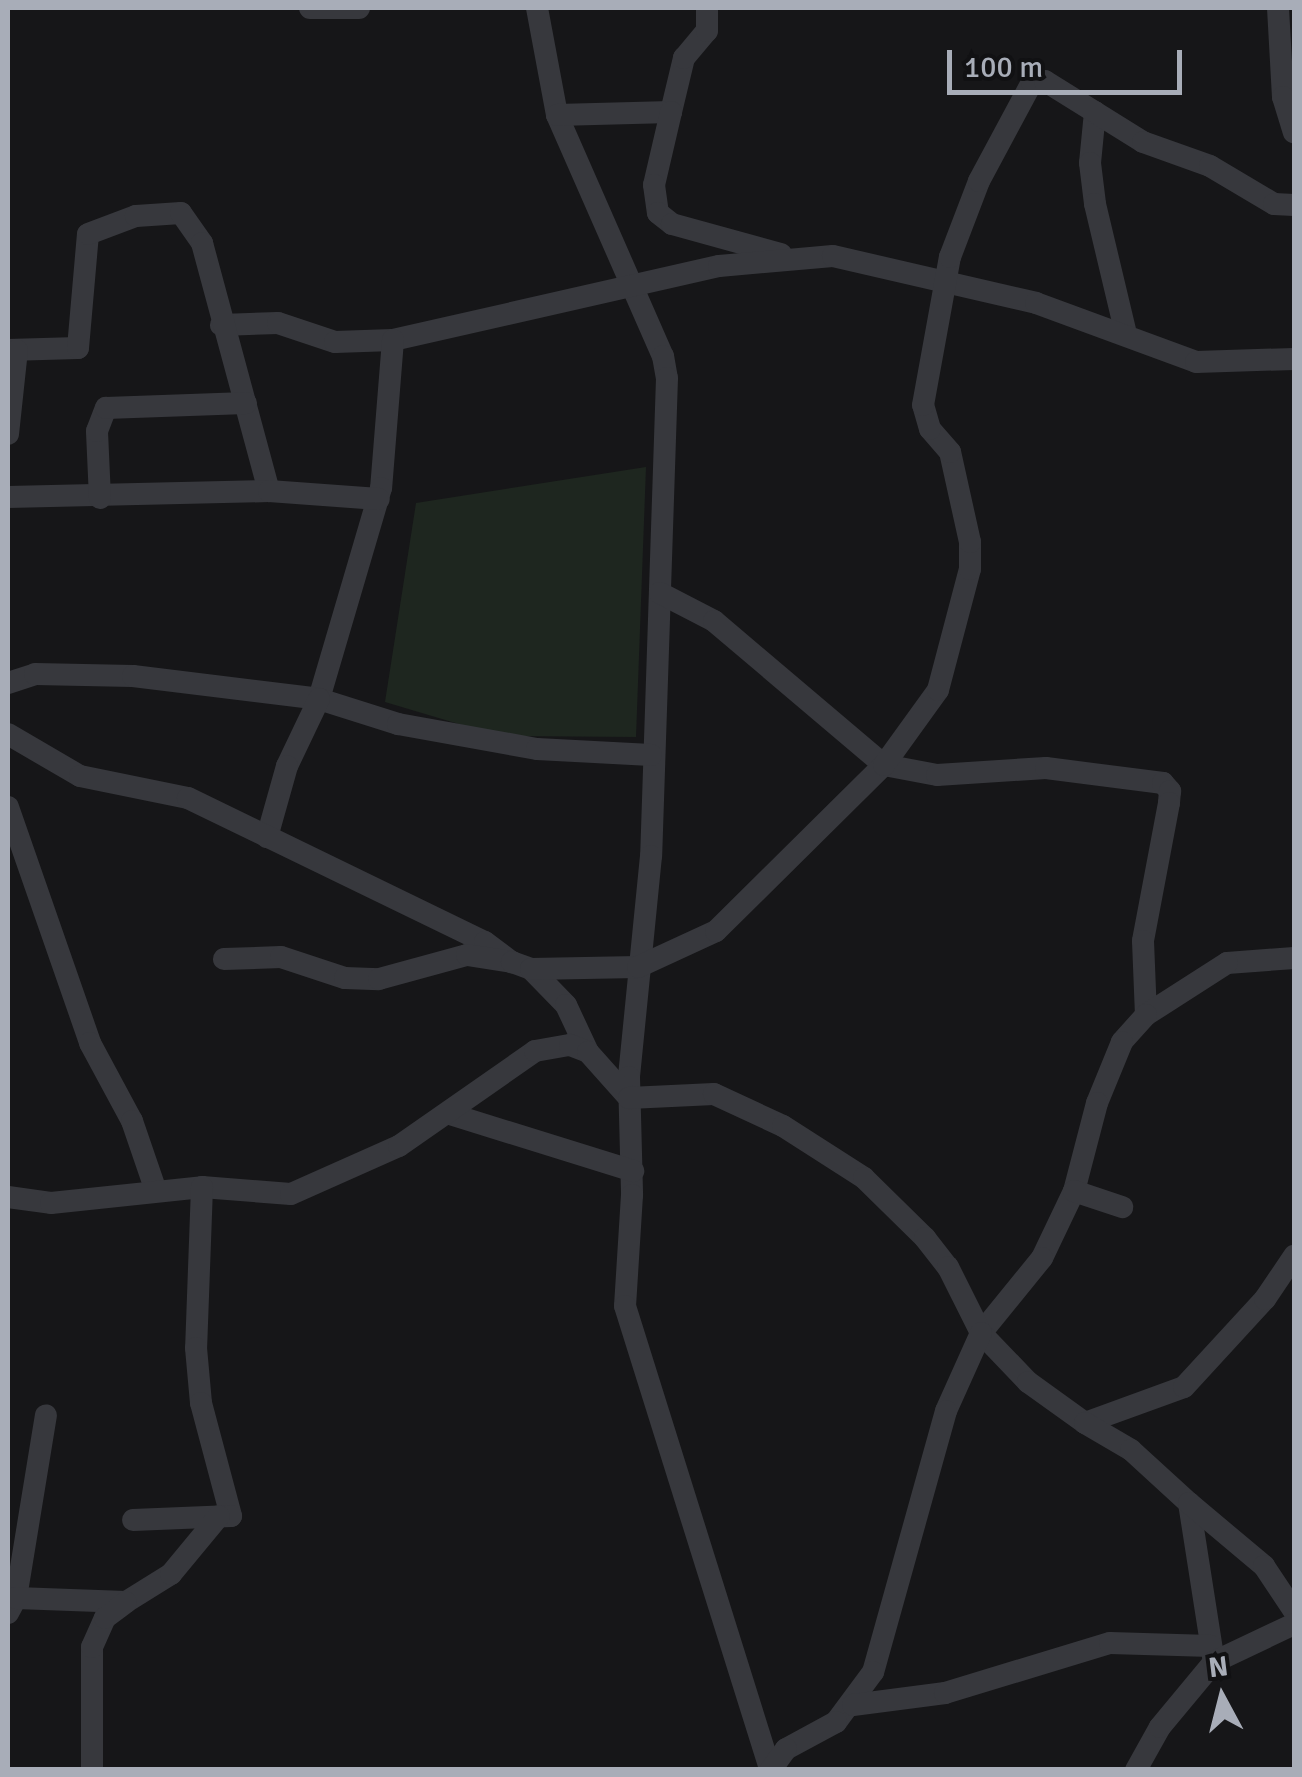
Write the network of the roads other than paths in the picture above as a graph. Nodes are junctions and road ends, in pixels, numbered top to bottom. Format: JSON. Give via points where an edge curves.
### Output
{"nodes":[{"id":1,"x":310,"y":8,"type":"edge"},
{"id":2,"x":359,"y":8,"type":"edge"},
{"id":3,"x":538,"y":8,"type":"edge"},
{"id":4,"x":708,"y":8,"type":"edge"},
{"id":5,"x":1278,"y":8,"type":"edge"},
{"id":6,"x":1289,"y":96,"type":"edge"},
{"id":7,"x":671,"y":112,"type":"junction"},
{"id":8,"x":1095,"y":112,"type":"junction"},
{"id":9,"x":558,"y":114,"type":"junction"},
{"id":10,"x":1294,"y":132,"type":"edge"},
{"id":11,"x":1294,"y":205,"type":"edge"},
{"id":12,"x":789,"y":258,"type":"junction"},
{"id":13,"x":945,"y":282,"type":"junction"},
{"id":14,"x":632,"y":290,"type":"junction"},
{"id":15,"x":221,"y":324,"type":"junction"},
{"id":16,"x":1126,"y":334,"type":"junction"},
{"id":17,"x":393,"y":340,"type":"junction"},
{"id":18,"x":12,"y":350,"type":"edge"},
{"id":19,"x":1294,"y":359,"type":"edge"},
{"id":20,"x":246,"y":403,"type":"junction"},
{"id":21,"x":8,"y":434,"type":"edge"},
{"id":22,"x":269,"y":491,"type":"junction"},
{"id":23,"x":8,"y":497,"type":"edge"},
{"id":24,"x":100,"y":498,"type":"junction"},
{"id":25,"x":379,"y":499,"type":"junction"},
{"id":26,"x":660,"y":593,"type":"junction"},
{"id":27,"x":8,"y":682,"type":"edge"},
{"id":28,"x":319,"y":699,"type":"junction"},
{"id":29,"x":8,"y":734,"type":"edge"},
{"id":30,"x":651,"y":755,"type":"junction"},
{"id":31,"x":884,"y":765,"type":"junction"},
{"id":32,"x":8,"y":807,"type":"edge"},
{"id":33,"x":267,"y":837,"type":"junction"},
{"id":34,"x":1294,"y":958,"type":"edge"},
{"id":35,"x":224,"y":959,"type":"dead end"},
{"id":36,"x":521,"y":966,"type":"junction"},
{"id":37,"x":638,"y":967,"type":"junction"},
{"id":38,"x":1146,"y":1015,"type":"junction"},
{"id":39,"x":588,"y":1052,"type":"junction"},
{"id":40,"x":629,"y":1098,"type":"junction"},
{"id":41,"x":450,"y":1114,"type":"junction"},
{"id":42,"x":633,"y":1171,"type":"junction"},
{"id":43,"x":202,"y":1187,"type":"junction"},
{"id":44,"x":156,"y":1191,"type":"junction"},
{"id":45,"x":1074,"y":1191,"type":"junction"},
{"id":46,"x":8,"y":1197,"type":"edge"},
{"id":47,"x":1122,"y":1207,"type":"dead end"},
{"id":48,"x":1294,"y":1256,"type":"edge"},
{"id":49,"x":981,"y":1333,"type":"junction"},
{"id":50,"x":46,"y":1415,"type":"dead end"},
{"id":51,"x":1084,"y":1423,"type":"junction"},
{"id":52,"x":1189,"y":1503,"type":"junction"},
{"id":53,"x":219,"y":1516,"type":"junction"},
{"id":54,"x":132,"y":1520,"type":"dead end"},
{"id":55,"x":126,"y":1602,"type":"junction"},
{"id":56,"x":12,"y":1605,"type":"edge"},
{"id":57,"x":1294,"y":1611,"type":"edge"},
{"id":58,"x":1294,"y":1624,"type":"edge"},
{"id":59,"x":1213,"y":1654,"type":"junction"},
{"id":60,"x":853,"y":1705,"type":"junction"},
{"id":61,"x":92,"y":1770,"type":"edge"},
{"id":62,"x":770,"y":1770,"type":"edge"},
{"id":63,"x":1136,"y":1770,"type":"edge"}],
"edges":[{"from":1,"to":2,"type":"street"},
{"from":3,"to":9,"type":"street"},
{"from":4,"to":7,"type":"street","via":[[707,31],[684,58]]},
{"from":5,"to":6,"type":"street"},
{"from":6,"to":10,"type":"street"},
{"from":7,"to":9,"type":"street"},
{"from":7,"to":12,"type":"street","via":[[654,184],[658,213],[672,224]]},
{"from":8,"to":11,"type":"street","via":[[1274,204]]},
{"from":8,"to":13,"type":"street","via":[[1045,81],[1032,82],[979,181]]},
{"from":8,"to":16,"type":"street","via":[[1095,204]]},
{"from":9,"to":14,"type":"street"},
{"from":12,"to":13,"type":"street","via":[[849,258]]},
{"from":12,"to":14,"type":"street","via":[[720,266]]},
{"from":13,"to":16,"type":"street"},
{"from":13,"to":31,"type":"street","via":[[923,405],[930,430],[950,452],[970,569],[938,690]]},
{"from":14,"to":17,"type":"street"},
{"from":14,"to":26,"type":"street","via":[[667,378]]},
{"from":15,"to":17,"type":"street","via":[[278,323],[335,342]]},
{"from":15,"to":18,"type":"street","via":[[196,229],[181,213],[164,212],[88,234],[78,348]]},
{"from":15,"to":20,"type":"street"},
{"from":16,"to":19,"type":"street","via":[[1196,362]]},
{"from":17,"to":25,"type":"street"},
{"from":18,"to":21,"type":"street"},
{"from":20,"to":22,"type":"street"},
{"from":20,"to":24,"type":"street","via":[[106,408],[97,431]]},
{"from":22,"to":24,"type":"street"},
{"from":22,"to":25,"type":"street"},
{"from":23,"to":24,"type":"street"},
{"from":25,"to":28,"type":"street"},
{"from":26,"to":30,"type":"street"},
{"from":26,"to":31,"type":"street","via":[[714,622]]},
{"from":27,"to":28,"type":"street","via":[[35,674],[133,676]]},
{"from":28,"to":30,"type":"street","via":[[398,724],[537,749]]},
{"from":28,"to":33,"type":"street","via":[[287,766]]},
{"from":29,"to":33,"type":"street","via":[[80,776],[188,798]]},
{"from":30,"to":37,"type":"street","via":[[650,856]]},
{"from":31,"to":37,"type":"street","via":[[716,931]]},
{"from":31,"to":38,"type":"street","via":[[938,775],[1008,768],[1099,772],[1170,790],[1143,941]]},
{"from":32,"to":44,"type":"street","via":[[90,1043],[132,1121]]},
{"from":33,"to":36,"type":"street","via":[[485,942]]},
{"from":34,"to":38,"type":"street","via":[[1227,963]]},
{"from":35,"to":36,"type":"street","via":[[281,957],[345,978],[379,979],[467,955]]},
{"from":36,"to":37,"type":"street"},
{"from":36,"to":39,"type":"street","via":[[566,1005]]},
{"from":37,"to":40,"type":"street"},
{"from":38,"to":45,"type":"street","via":[[1110,1067]]},
{"from":39,"to":40,"type":"street"},
{"from":39,"to":41,"type":"street","via":[[570,1045],[535,1051]]},
{"from":40,"to":42,"type":"street"},
{"from":40,"to":49,"type":"street","via":[[714,1094],[832,1156],[940,1255]]},
{"from":41,"to":42,"type":"street"},
{"from":41,"to":43,"type":"street","via":[[389,1151],[291,1194]]},
{"from":42,"to":62,"type":"street","via":[[628,1325]]},
{"from":43,"to":44,"type":"street"},
{"from":43,"to":53,"type":"street","via":[[196,1348],[201,1404],[231,1516]]},
{"from":44,"to":46,"type":"street","via":[[51,1203]]},
{"from":45,"to":47,"type":"street"},
{"from":45,"to":49,"type":"street","via":[[1042,1258]]},
{"from":48,"to":51,"type":"street","via":[[1266,1299],[1184,1387]]},
{"from":49,"to":51,"type":"street","via":[[1058,1408]]},
{"from":49,"to":60,"type":"street","via":[[946,1411],[881,1653]]},
{"from":50,"to":56,"type":"street"},
{"from":51,"to":52,"type":"street","via":[[1130,1450]]},
{"from":52,"to":57,"type":"street","via":[[1264,1566]]},
{"from":52,"to":59,"type":"street"},
{"from":53,"to":54,"type":"street"},
{"from":53,"to":55,"type":"street","via":[[171,1574]]},
{"from":55,"to":56,"type":"street"},
{"from":55,"to":61,"type":"street","via":[[105,1618],[92,1647]]},
{"from":58,"to":59,"type":"street"},
{"from":59,"to":60,"type":"street","via":[[1110,1643],[944,1692]]},
{"from":59,"to":63,"type":"street"},
{"from":60,"to":62,"type":"street","via":[[786,1749]]}]}
